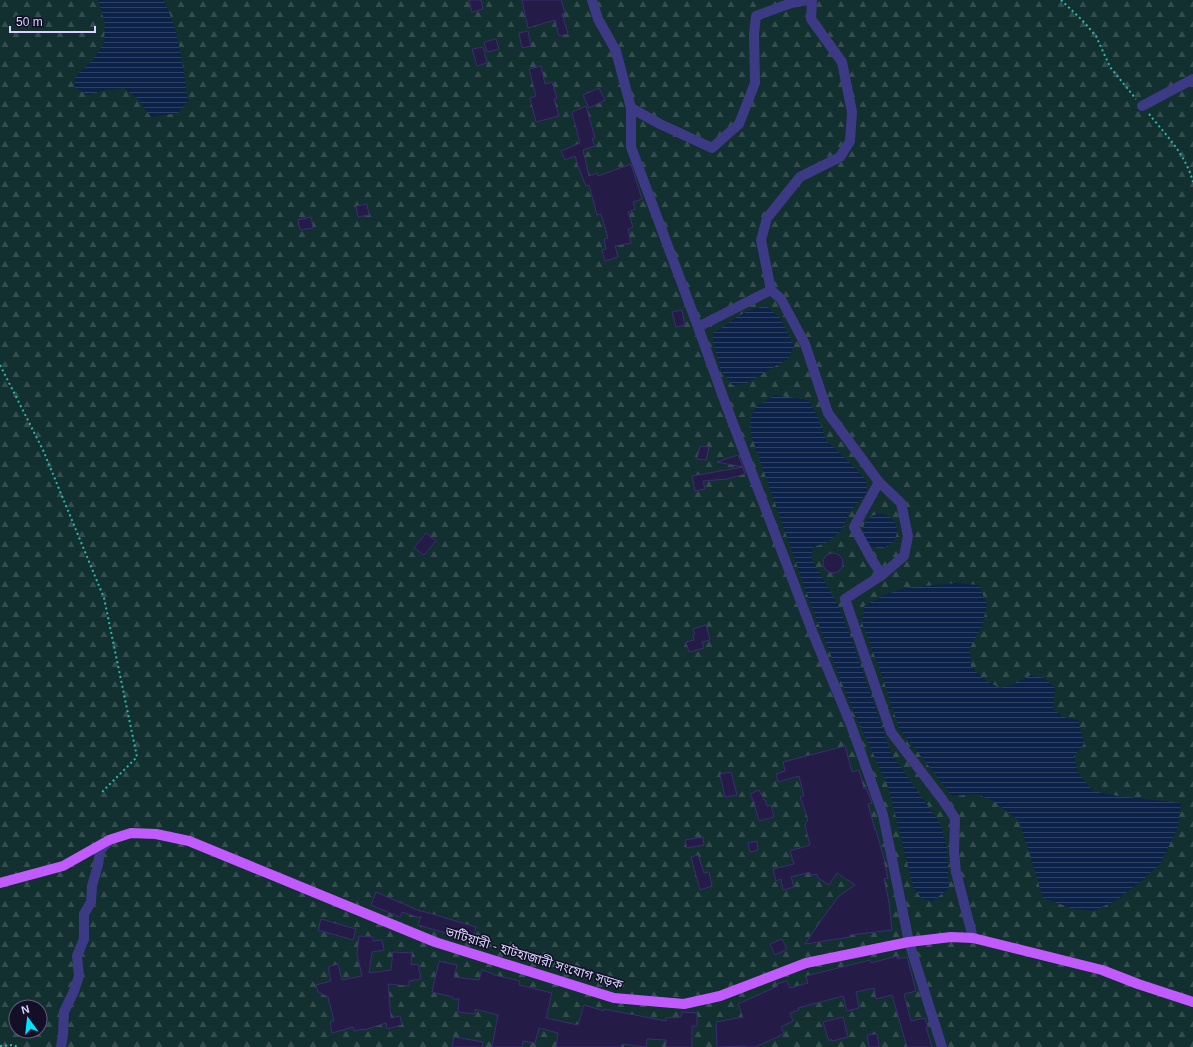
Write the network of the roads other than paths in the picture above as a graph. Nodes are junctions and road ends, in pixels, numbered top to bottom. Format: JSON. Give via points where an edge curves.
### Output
{"nodes":[{"id":1,"x":592,"y":0,"type":"edge"},
{"id":2,"x":808,"y":0,"type":"edge"},
{"id":3,"x":812,"y":0,"type":"edge"},
{"id":4,"x":1193,"y":79,"type":"edge"},
{"id":5,"x":1142,"y":106,"type":"road end"},
{"id":6,"x":631,"y":108,"type":"junction"},
{"id":7,"x":771,"y":290,"type":"junction"},
{"id":8,"x":698,"y":327,"type":"junction"},
{"id":9,"x":879,"y":482,"type":"junction"},
{"id":10,"x":882,"y":575,"type":"junction"},
{"id":11,"x":109,"y":840,"type":"junction"},
{"id":12,"x":0,"y":883,"type":"edge"},
{"id":13,"x":973,"y":938,"type":"junction"},
{"id":14,"x":909,"y":942,"type":"junction"},
{"id":15,"x":1193,"y":1002,"type":"edge"},
{"id":16,"x":61,"y":1047,"type":"edge"},
{"id":17,"x":942,"y":1047,"type":"edge"}],
"edges":[{"from":1,"to":6,"type":"street","via":[[598,19],[616,51]]},
{"from":2,"to":6,"type":"street","via":[[791,3],[756,16],[755,83],[739,124],[712,148]]},
{"from":3,"to":7,"type":"street","via":[[811,19],[842,62],[852,112],[850,141],[840,157],[800,177],[767,218],[761,240]]},
{"from":4,"to":5,"type":"street"},
{"from":6,"to":8,"type":"street","via":[[631,147]]},
{"from":7,"to":8,"type":"street"},
{"from":7,"to":9,"type":"street","via":[[781,299],[805,344],[828,413]]},
{"from":8,"to":14,"type":"street","via":[[814,636],[851,725],[882,815]]},
{"from":9,"to":10,"type":"street","via":[[854,527]]},
{"from":9,"to":10,"type":"street","via":[[901,504],[908,536],[904,556]]},
{"from":10,"to":13,"type":"street","via":[[845,599],[891,732],[955,818],[956,872]]},
{"from":11,"to":12,"type":"main road","name":"ভাটিয়ারী - হাটহাজারী সংযোগ সড়ক","via":[[63,866]]},
{"from":11,"to":14,"type":"main road","name":"ভাটিয়ারী - হাটহাজারী সংযোগ সড়ক","via":[[131,833],[156,834],[189,841],[435,942],[614,998],[684,1004],[720,996],[806,963]]},
{"from":11,"to":16,"type":"street","via":[[100,850],[91,902],[84,914],[84,939],[77,956],[79,976],[64,1012]]},
{"from":13,"to":14,"type":"main road","name":"ভাটিয়ারী - হাটহাজারী সংযোগ সড়ক"},
{"from":13,"to":15,"type":"main road","name":"ভাটিয়ারী - হাটহাজারী সংযোগ সড়ক","via":[[1102,970]]},
{"from":14,"to":17,"type":"street"}]}
